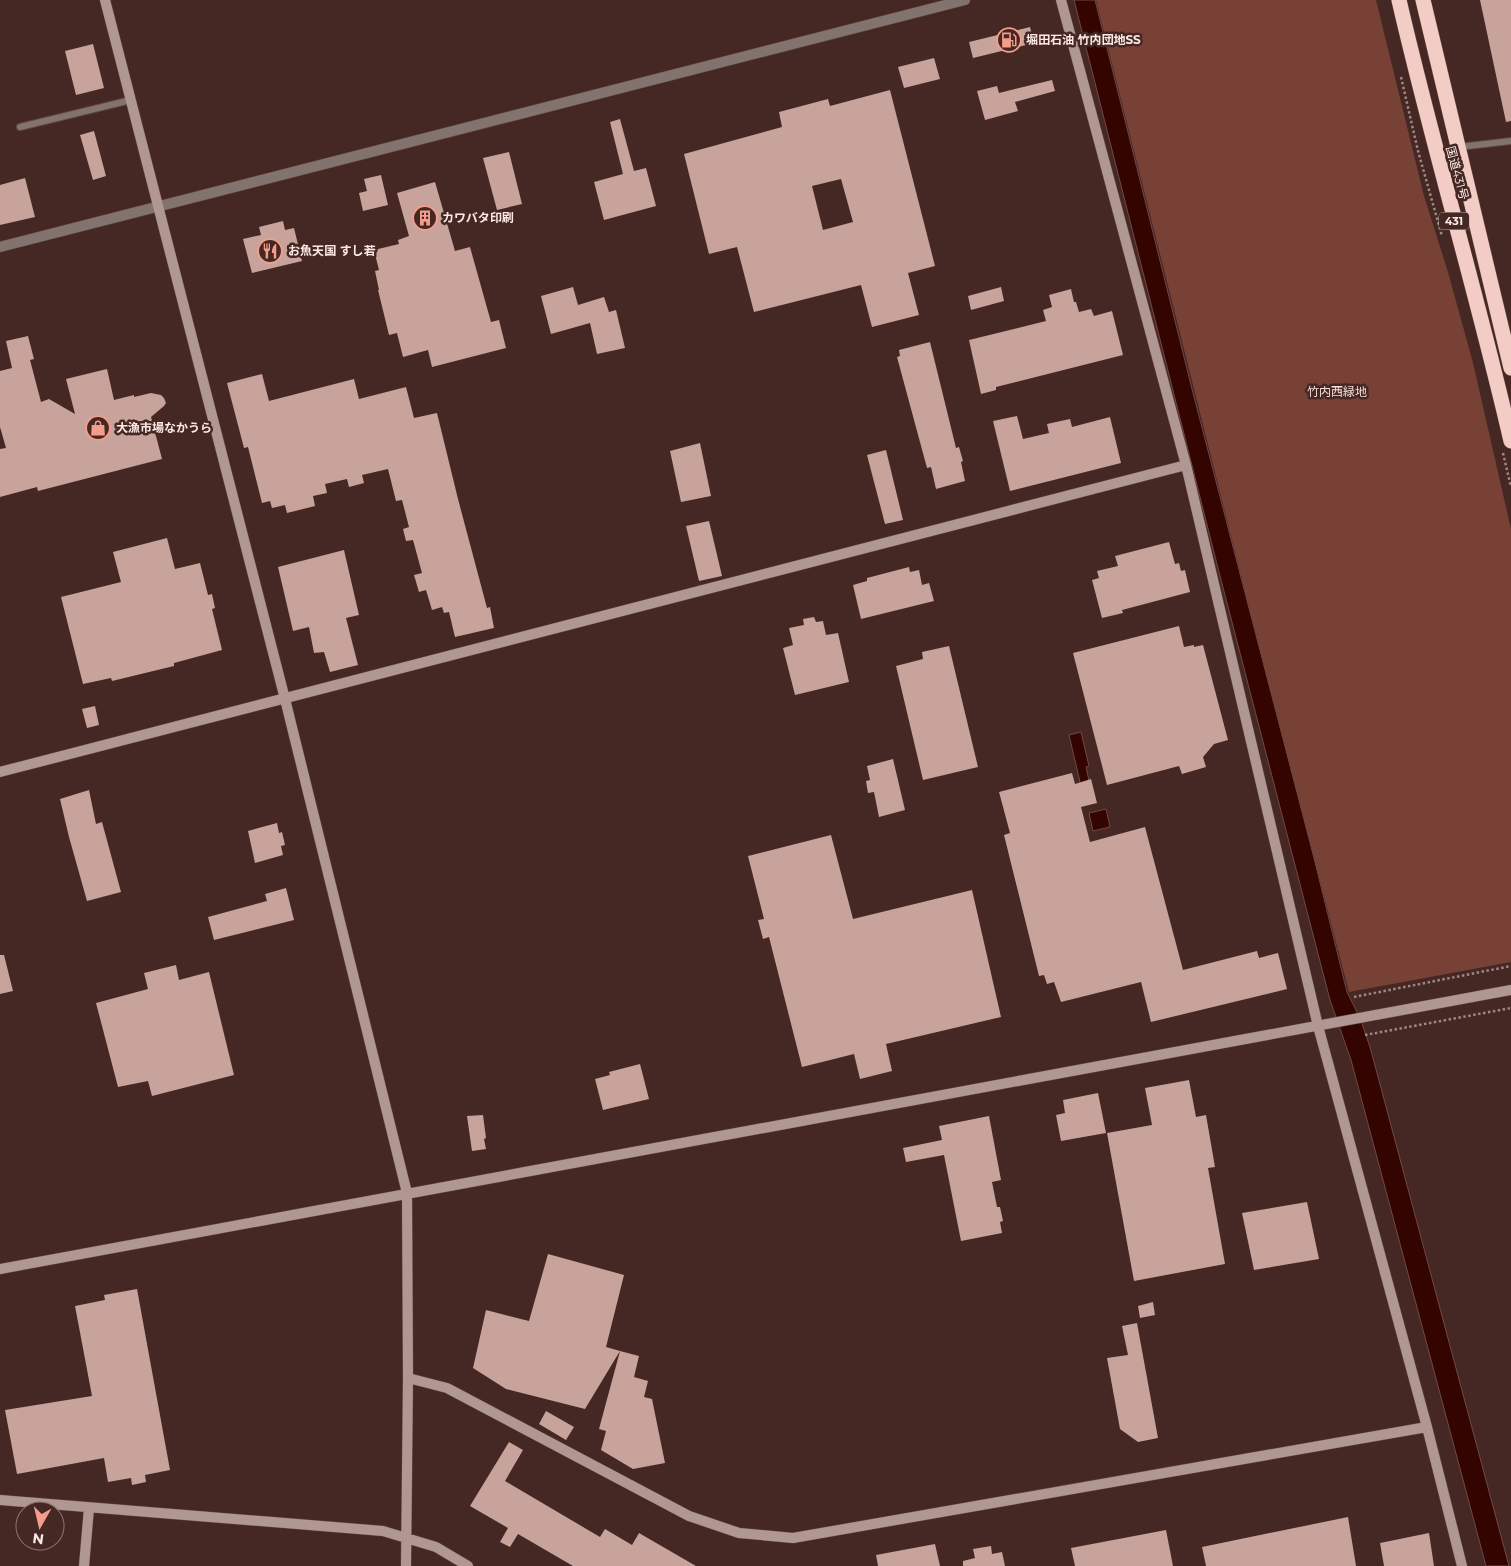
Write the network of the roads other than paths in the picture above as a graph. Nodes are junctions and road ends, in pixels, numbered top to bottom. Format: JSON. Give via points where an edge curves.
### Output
{"nodes":[{"id":1,"x":105,"y":0,"type":"edge"},
{"id":2,"x":965,"y":0,"type":"edge"},
{"id":3,"x":1061,"y":0,"type":"edge"},
{"id":4,"x":1399,"y":0,"type":"edge"},
{"id":5,"x":1423,"y":0,"type":"edge"},
{"id":6,"x":131,"y":100,"type":"junction"},
{"id":7,"x":20,"y":127,"type":"dead end"},
{"id":8,"x":1511,"y":141,"type":"edge"},
{"id":9,"x":1458,"y":147,"type":"junction"},
{"id":10,"x":159,"y":207,"type":"junction"},
{"id":11,"x":0,"y":247,"type":"edge"},
{"id":12,"x":1511,"y":368,"type":"edge"},
{"id":13,"x":1511,"y":441,"type":"edge"},
{"id":14,"x":1186,"y":465,"type":"junction"},
{"id":15,"x":285,"y":699,"type":"junction"},
{"id":16,"x":0,"y":772,"type":"edge"},
{"id":17,"x":1511,"y":990,"type":"edge"},
{"id":18,"x":1318,"y":1026,"type":"junction"},
{"id":19,"x":407,"y":1193,"type":"junction"},
{"id":20,"x":0,"y":1269,"type":"edge"},
{"id":21,"x":408,"y":1378,"type":"junction"},
{"id":22,"x":1427,"y":1427,"type":"junction"},
{"id":23,"x":0,"y":1500,"type":"edge"},
{"id":24,"x":89,"y":1508,"type":"junction"},
{"id":25,"x":406,"y":1537,"type":"junction"},
{"id":26,"x":84,"y":1566,"type":"edge"},
{"id":27,"x":406,"y":1566,"type":"edge"},
{"id":28,"x":468,"y":1566,"type":"edge"},
{"id":29,"x":1462,"y":1566,"type":"edge"}],
"edges":[{"from":1,"to":6,"type":"street"},
{"from":2,"to":10,"type":"street"},
{"from":3,"to":14,"type":"street"},
{"from":4,"to":13,"type":"highway","name":"国道431号","number":"431"},
{"from":5,"to":9,"type":"highway","name":"国道431号","number":"431"},
{"from":6,"to":7,"type":"lane"},
{"from":6,"to":10,"type":"street"},
{"from":8,"to":9,"type":"lane"},
{"from":9,"to":12,"type":"highway","name":"国道431号","number":"431"},
{"from":10,"to":11,"type":"street"},
{"from":10,"to":15,"type":"street"},
{"from":14,"to":15,"type":"street"},
{"from":14,"to":18,"type":"street"},
{"from":15,"to":16,"type":"street"},
{"from":15,"to":19,"type":"street"},
{"from":17,"to":18,"type":"street"},
{"from":18,"to":19,"type":"street"},
{"from":18,"to":22,"type":"street"},
{"from":19,"to":20,"type":"street"},
{"from":19,"to":21,"type":"street"},
{"from":21,"to":22,"type":"street","via":[[447,1388],[689,1516],[739,1533],[794,1538]]},
{"from":21,"to":25,"type":"street"},
{"from":22,"to":29,"type":"street"},
{"from":23,"to":24,"type":"street"},
{"from":24,"to":25,"type":"street","via":[[383,1531]]},
{"from":24,"to":26,"type":"street"},
{"from":25,"to":27,"type":"street"},
{"from":25,"to":28,"type":"street","via":[[436,1548]]}]}
